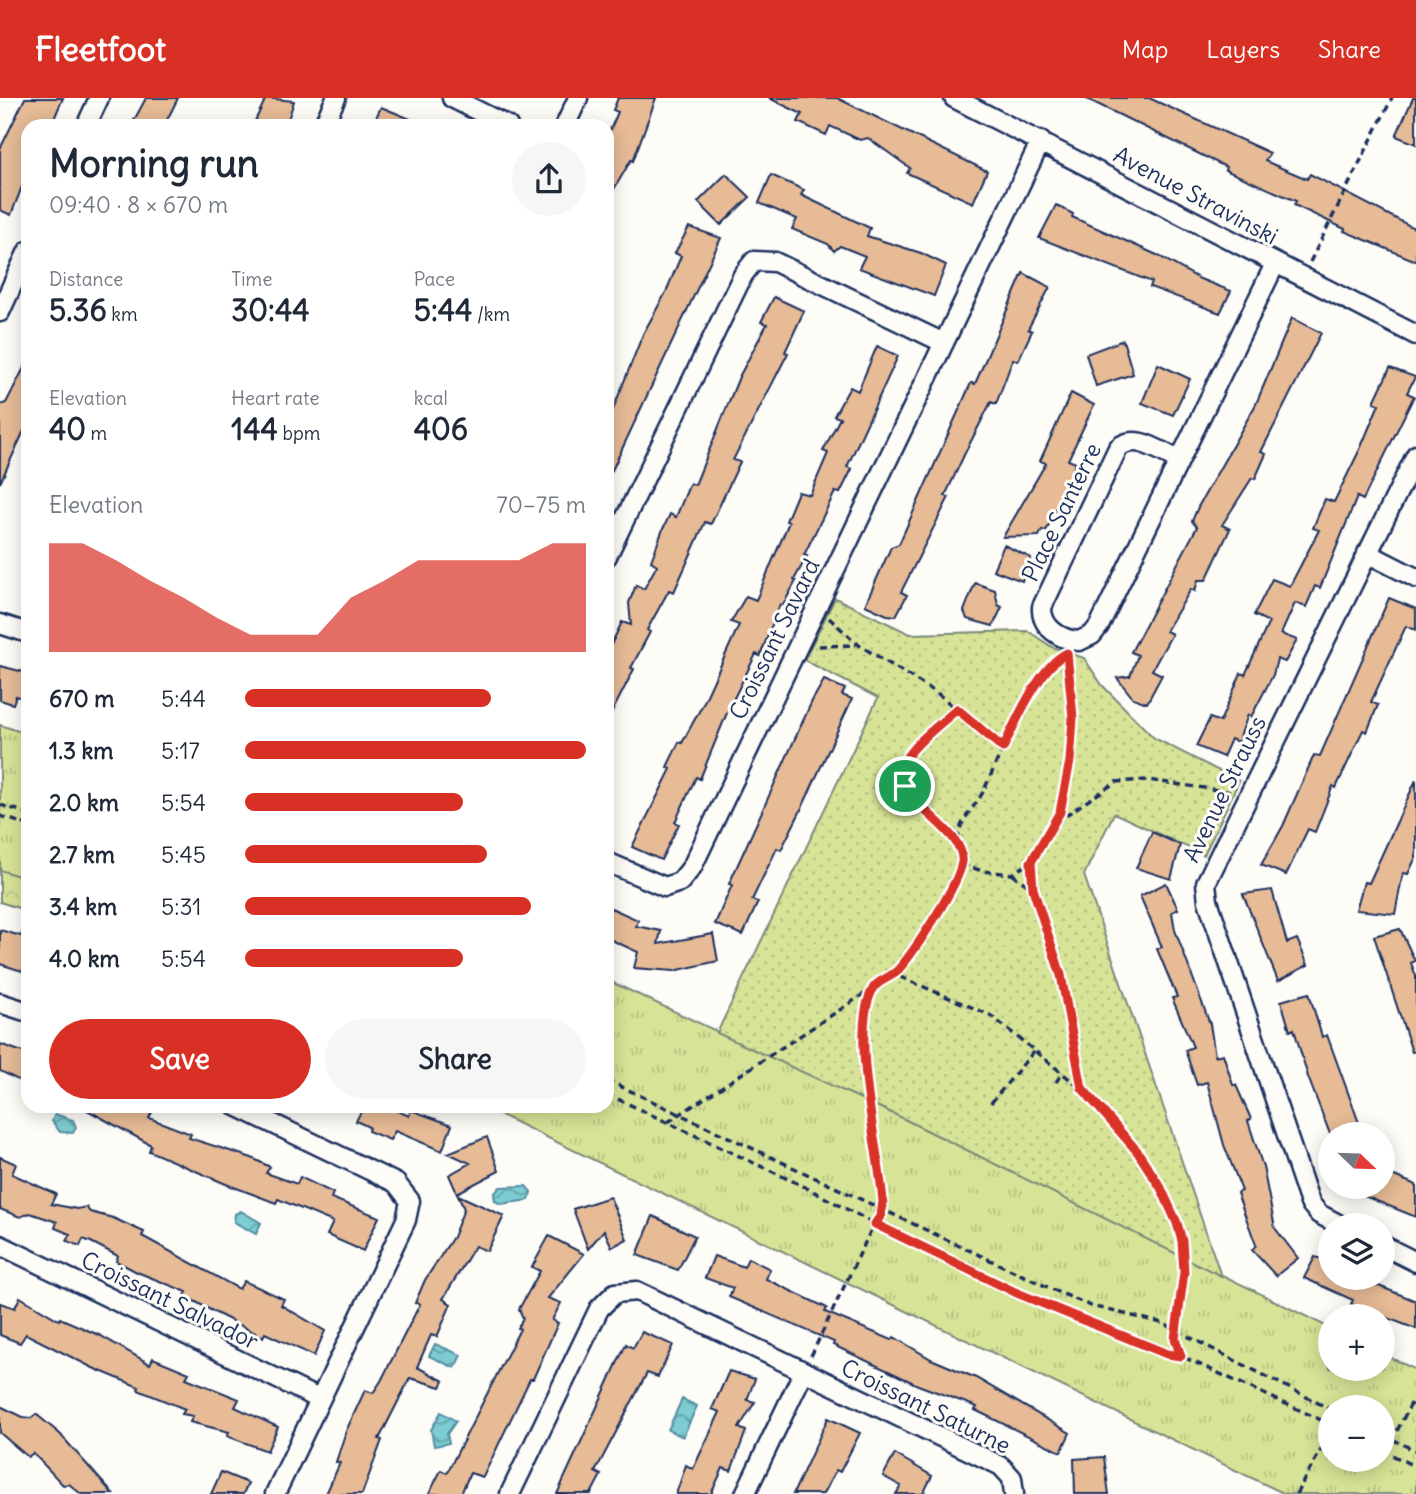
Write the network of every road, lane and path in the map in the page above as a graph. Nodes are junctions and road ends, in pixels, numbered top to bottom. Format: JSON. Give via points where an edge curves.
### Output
{"nodes":[{"id":1,"x":99,"y":98,"type":"edge"},
{"id":2,"x":336,"y":98,"type":"edge"},
{"id":3,"x":452,"y":98,"type":"edge"},
{"id":4,"x":578,"y":98,"type":"edge"},
{"id":5,"x":954,"y":98,"type":"edge"},
{"id":6,"x":1392,"y":98,"type":"edge"},
{"id":7,"x":89,"y":119,"type":"edge"},
{"id":8,"x":326,"y":119,"type":"edge"},
{"id":9,"x":494,"y":119,"type":"edge"},
{"id":10,"x":568,"y":119,"type":"edge"},
{"id":11,"x":1041,"y":141,"type":"junction"},
{"id":12,"x":1310,"y":262,"type":"dead end"},
{"id":13,"x":1275,"y":264,"type":"junction"},
{"id":14,"x":21,"y":266,"type":"edge"},
{"id":15,"x":0,"y":312,"type":"edge"},
{"id":16,"x":1416,"y":334,"type":"edge"},
{"id":17,"x":944,"y":343,"type":"junction"},
{"id":18,"x":1416,"y":455,"type":"edge"},
{"id":19,"x":1179,"y":460,"type":"junction"},
{"id":20,"x":614,"y":542,"type":"edge"},
{"id":21,"x":1367,"y":553,"type":"junction"},
{"id":22,"x":1416,"y":578,"type":"edge"},
{"id":23,"x":827,"y":615,"type":"dead end"},
{"id":24,"x":0,"y":624,"type":"edge"},
{"id":25,"x":21,"y":631,"type":"edge"},
{"id":26,"x":859,"y":645,"type":"junction"},
{"id":27,"x":811,"y":646,"type":"dead end"},
{"id":28,"x":957,"y":709,"type":"junction"},
{"id":29,"x":1003,"y":748,"type":"junction"},
{"id":30,"x":1234,"y":792,"type":"dead end"},
{"id":31,"x":0,"y":805,"type":"edge"},
{"id":32,"x":21,"y":811,"type":"edge"},
{"id":33,"x":0,"y":816,"type":"edge"},
{"id":34,"x":21,"y":823,"type":"edge"},
{"id":35,"x":1052,"y":830,"type":"junction"},
{"id":36,"x":959,"y":845,"type":"junction"},
{"id":37,"x":1031,"y":862,"type":"junction"},
{"id":38,"x":962,"y":864,"type":"junction"},
{"id":39,"x":614,"y":865,"type":"edge"},
{"id":40,"x":1012,"y":874,"type":"junction"},
{"id":41,"x":1033,"y":889,"type":"junction"},
{"id":42,"x":890,"y":977,"type":"junction"},
{"id":43,"x":876,"y":985,"type":"junction"},
{"id":44,"x":0,"y":1003,"type":"edge"},
{"id":45,"x":21,"y":1010,"type":"edge"},
{"id":46,"x":1035,"y":1050,"type":"junction"},
{"id":47,"x":1063,"y":1072,"type":"junction"},
{"id":48,"x":1056,"y":1082,"type":"dead end"},
{"id":49,"x":614,"y":1083,"type":"edge"},
{"id":50,"x":1082,"y":1088,"type":"junction"},
{"id":51,"x":614,"y":1097,"type":"edge"},
{"id":52,"x":991,"y":1103,"type":"dead end"},
{"id":53,"x":251,"y":1113,"type":"edge"},
{"id":54,"x":683,"y":1113,"type":"junction"},
{"id":55,"x":668,"y":1122,"type":"junction"},
{"id":56,"x":882,"y":1207,"type":"junction"},
{"id":57,"x":1318,"y":1213,"type":"edge"},
{"id":58,"x":875,"y":1224,"type":"junction"},
{"id":59,"x":0,"y":1245,"type":"edge"},
{"id":60,"x":1395,"y":1252,"type":"edge"},
{"id":61,"x":1416,"y":1262,"type":"edge"},
{"id":62,"x":1175,"y":1329,"type":"junction"},
{"id":63,"x":1181,"y":1356,"type":"junction"},
{"id":64,"x":806,"y":1366,"type":"junction"},
{"id":65,"x":1416,"y":1394,"type":"edge"},
{"id":66,"x":319,"y":1399,"type":"junction"},
{"id":67,"x":1318,"y":1403,"type":"edge"},
{"id":68,"x":1318,"y":1419,"type":"edge"},
{"id":69,"x":1395,"y":1435,"type":"edge"},
{"id":70,"x":1395,"y":1440,"type":"edge"},
{"id":71,"x":1416,"y":1451,"type":"edge"},
{"id":72,"x":1318,"y":1455,"type":"edge"},
{"id":73,"x":1395,"y":1456,"type":"edge"},
{"id":74,"x":1416,"y":1466,"type":"edge"},
{"id":75,"x":275,"y":1494,"type":"edge"},
{"id":76,"x":510,"y":1494,"type":"edge"},
{"id":77,"x":745,"y":1494,"type":"edge"},
{"id":78,"x":1014,"y":1494,"type":"edge"},
{"id":79,"x":1296,"y":1494,"type":"edge"}],
"edges":[{"from":1,"to":7,"type":"street"},
{"from":2,"to":8,"type":"street"},
{"from":3,"to":9,"type":"street"},
{"from":4,"to":10,"type":"street"},
{"from":5,"to":11,"type":"street","name":"Avenue Stravinski"},
{"from":6,"to":12,"type":"path"},
{"from":11,"to":13,"type":"street","name":"Avenue Stravinski"},
{"from":11,"to":17,"type":"street","name":"Croissant Savard"},
{"from":13,"to":16,"type":"street","name":"Avenue Stravinski"},
{"from":13,"to":19,"type":"street","name":"Place Santerre"},
{"from":14,"to":15,"type":"street"},
{"from":17,"to":20,"type":"street","via":[[775,262],[754,261],[743,275]]},
{"from":17,"to":39,"type":"street","name":"Croissant Savard","via":[[686,876],[665,887]]},
{"from":18,"to":21,"type":"street","name":"Avenue Strauss"},
{"from":19,"to":19,"type":"street","name":"Place Santerre","via":[[1099,626],[1079,641],[1056,633],[1044,620],[1042,607],[1118,448],[1130,440],[1138,441]]},
{"from":21,"to":22,"type":"street"},
{"from":21,"to":57,"type":"street","name":"Avenue Strauss","via":[[1205,888],[1310,1203]]},
{"from":23,"to":26,"type":"path"},
{"from":24,"to":25,"type":"street"},
{"from":26,"to":27,"type":"path"},
{"from":26,"to":28,"type":"path"},
{"from":28,"to":29,"type":"path"},
{"from":28,"to":36,"type":"path","via":[[911,752],[902,776],[913,797]]},
{"from":29,"to":35,"type":"path","via":[[1037,685],[1067,653],[1073,718],[1070,761]]},
{"from":29,"to":36,"type":"path","via":[[982,794],[961,825]]},
{"from":30,"to":35,"type":"path","via":[[1125,780],[1087,799]]},
{"from":31,"to":32,"type":"path"},
{"from":33,"to":34,"type":"path"},
{"from":35,"to":37,"type":"path"},
{"from":36,"to":38,"type":"path"},
{"from":37,"to":40,"type":"path"},
{"from":37,"to":41,"type":"path"},
{"from":38,"to":40,"type":"path"},
{"from":38,"to":42,"type":"path","via":[[914,948]]},
{"from":40,"to":41,"type":"path"},
{"from":41,"to":50,"type":"path","via":[[1061,975]]},
{"from":42,"to":43,"type":"path"},
{"from":42,"to":46,"type":"path","via":[[898,976],[978,1009]]},
{"from":43,"to":54,"type":"path"},
{"from":43,"to":56,"type":"path","via":[[866,1022],[866,1101]]},
{"from":44,"to":45,"type":"street"},
{"from":46,"to":47,"type":"path"},
{"from":46,"to":52,"type":"path"},
{"from":47,"to":48,"type":"path"},
{"from":47,"to":50,"type":"path"},
{"from":49,"to":54,"type":"path"},
{"from":50,"to":62,"type":"path","via":[[1137,1151],[1177,1223],[1184,1272]]},
{"from":51,"to":55,"type":"path"},
{"from":53,"to":66,"type":"street","via":[[396,1183],[410,1201],[406,1220]]},
{"from":54,"to":55,"type":"path"},
{"from":54,"to":56,"type":"path"},
{"from":55,"to":58,"type":"path"},
{"from":56,"to":58,"type":"path"},
{"from":56,"to":62,"type":"path","via":[[1091,1306]]},
{"from":58,"to":63,"type":"path","via":[[1017,1293]]},
{"from":58,"to":64,"type":"path"},
{"from":59,"to":66,"type":"street","name":"Croissant Salvador"},
{"from":60,"to":61,"type":"street"},
{"from":62,"to":63,"type":"path"},
{"from":62,"to":67,"type":"path"},
{"from":63,"to":68,"type":"path"},
{"from":64,"to":76,"type":"street","name":"Croissant Saturne","via":[[637,1291],[615,1293],[599,1310]]},
{"from":64,"to":77,"type":"street"},
{"from":64,"to":78,"type":"street","name":"Croissant Saturne","via":[[1000,1466],[1012,1478]]},
{"from":65,"to":69,"type":"path"},
{"from":66,"to":75,"type":"street"},
{"from":70,"to":71,"type":"path"},
{"from":72,"to":79,"type":"path"},
{"from":73,"to":74,"type":"path"}]}
